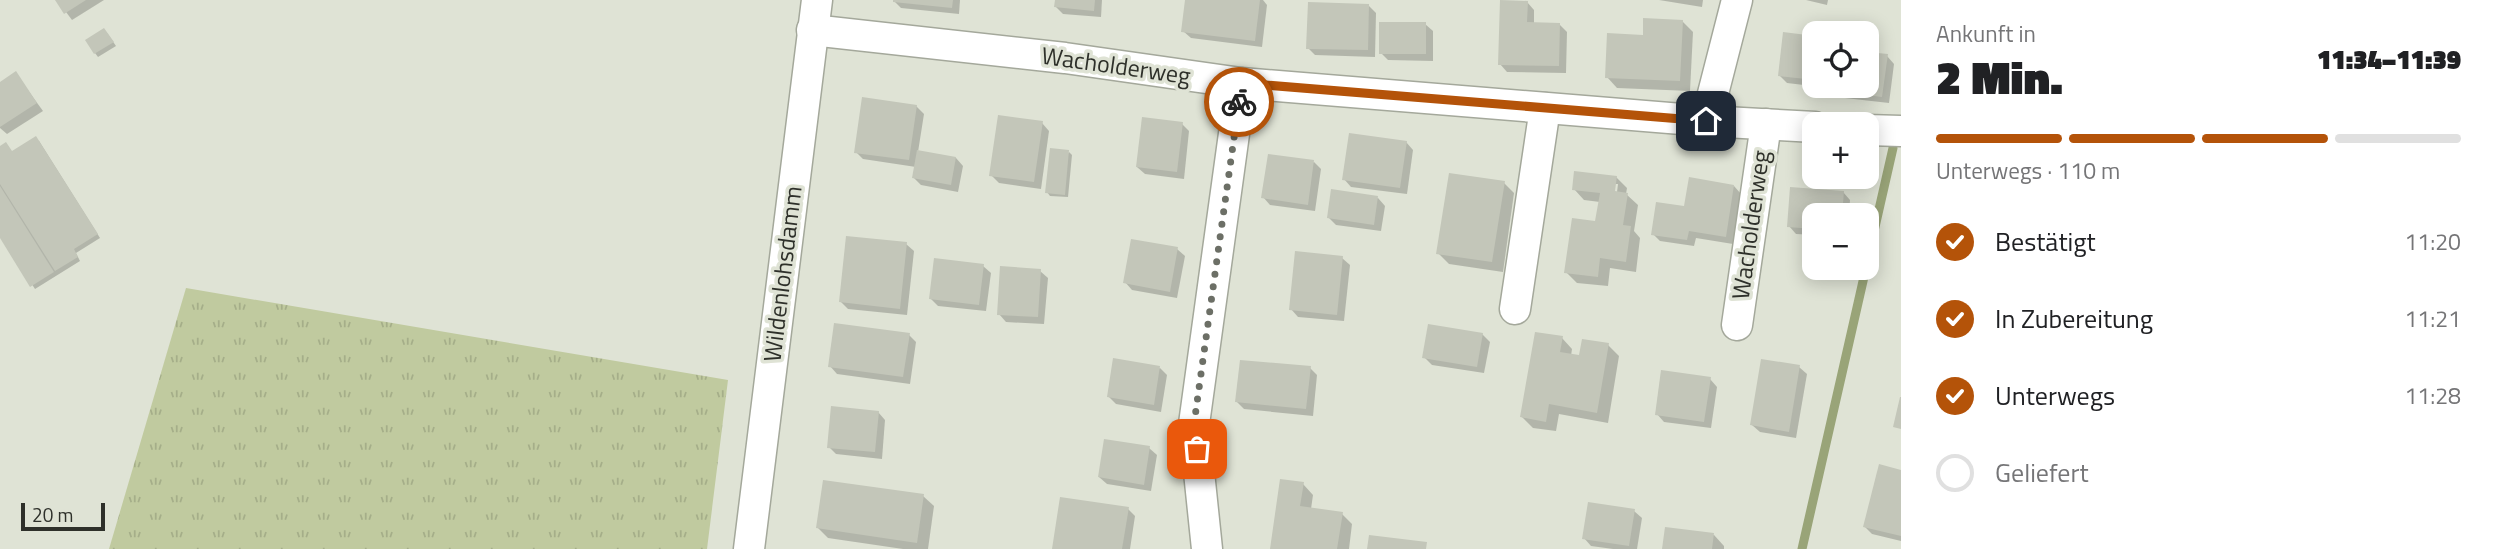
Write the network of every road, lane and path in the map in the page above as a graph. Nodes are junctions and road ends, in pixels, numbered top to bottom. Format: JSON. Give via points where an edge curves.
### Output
{"nodes":[{"id":1,"x":817,"y":0,"type":"edge"},
{"id":2,"x":1737,"y":0,"type":"edge"},
{"id":3,"x":812,"y":30,"type":"junction"},
{"id":4,"x":1241,"y":83,"type":"junction"},
{"id":5,"x":1545,"y":108,"type":"junction"},
{"id":6,"x":1706,"y":121,"type":"junction"},
{"id":7,"x":1766,"y":124,"type":"junction"},
{"id":8,"x":1802,"y":126,"type":"edge"},
{"id":9,"x":1879,"y":130,"type":"edge"},
{"id":10,"x":1901,"y":131,"type":"edge"},
{"id":11,"x":1515,"y":309,"type":"dead end"},
{"id":12,"x":1737,"y":325,"type":"dead end"},
{"id":13,"x":749,"y":549,"type":"edge"},
{"id":14,"x":1207,"y":549,"type":"edge"}],
"edges":[{"from":1,"to":3,"type":"street","name":"Wildenlohsdamm"},
{"from":2,"to":6,"type":"street"},
{"from":3,"to":4,"type":"street","name":"Wacholderweg"},
{"from":3,"to":13,"type":"street","name":"Wildenlohsdamm"},
{"from":4,"to":5,"type":"street","name":"Wacholderweg"},
{"from":4,"to":14,"type":"street","via":[[1194,424]]},
{"from":5,"to":6,"type":"street","name":"Wacholderweg"},
{"from":5,"to":11,"type":"street"},
{"from":6,"to":7,"type":"street","name":"Wacholderweg"},
{"from":7,"to":8,"type":"street","name":"Wacholderweg"},
{"from":7,"to":12,"type":"street","name":"Wacholderweg"},
{"from":9,"to":10,"type":"street"}]}
